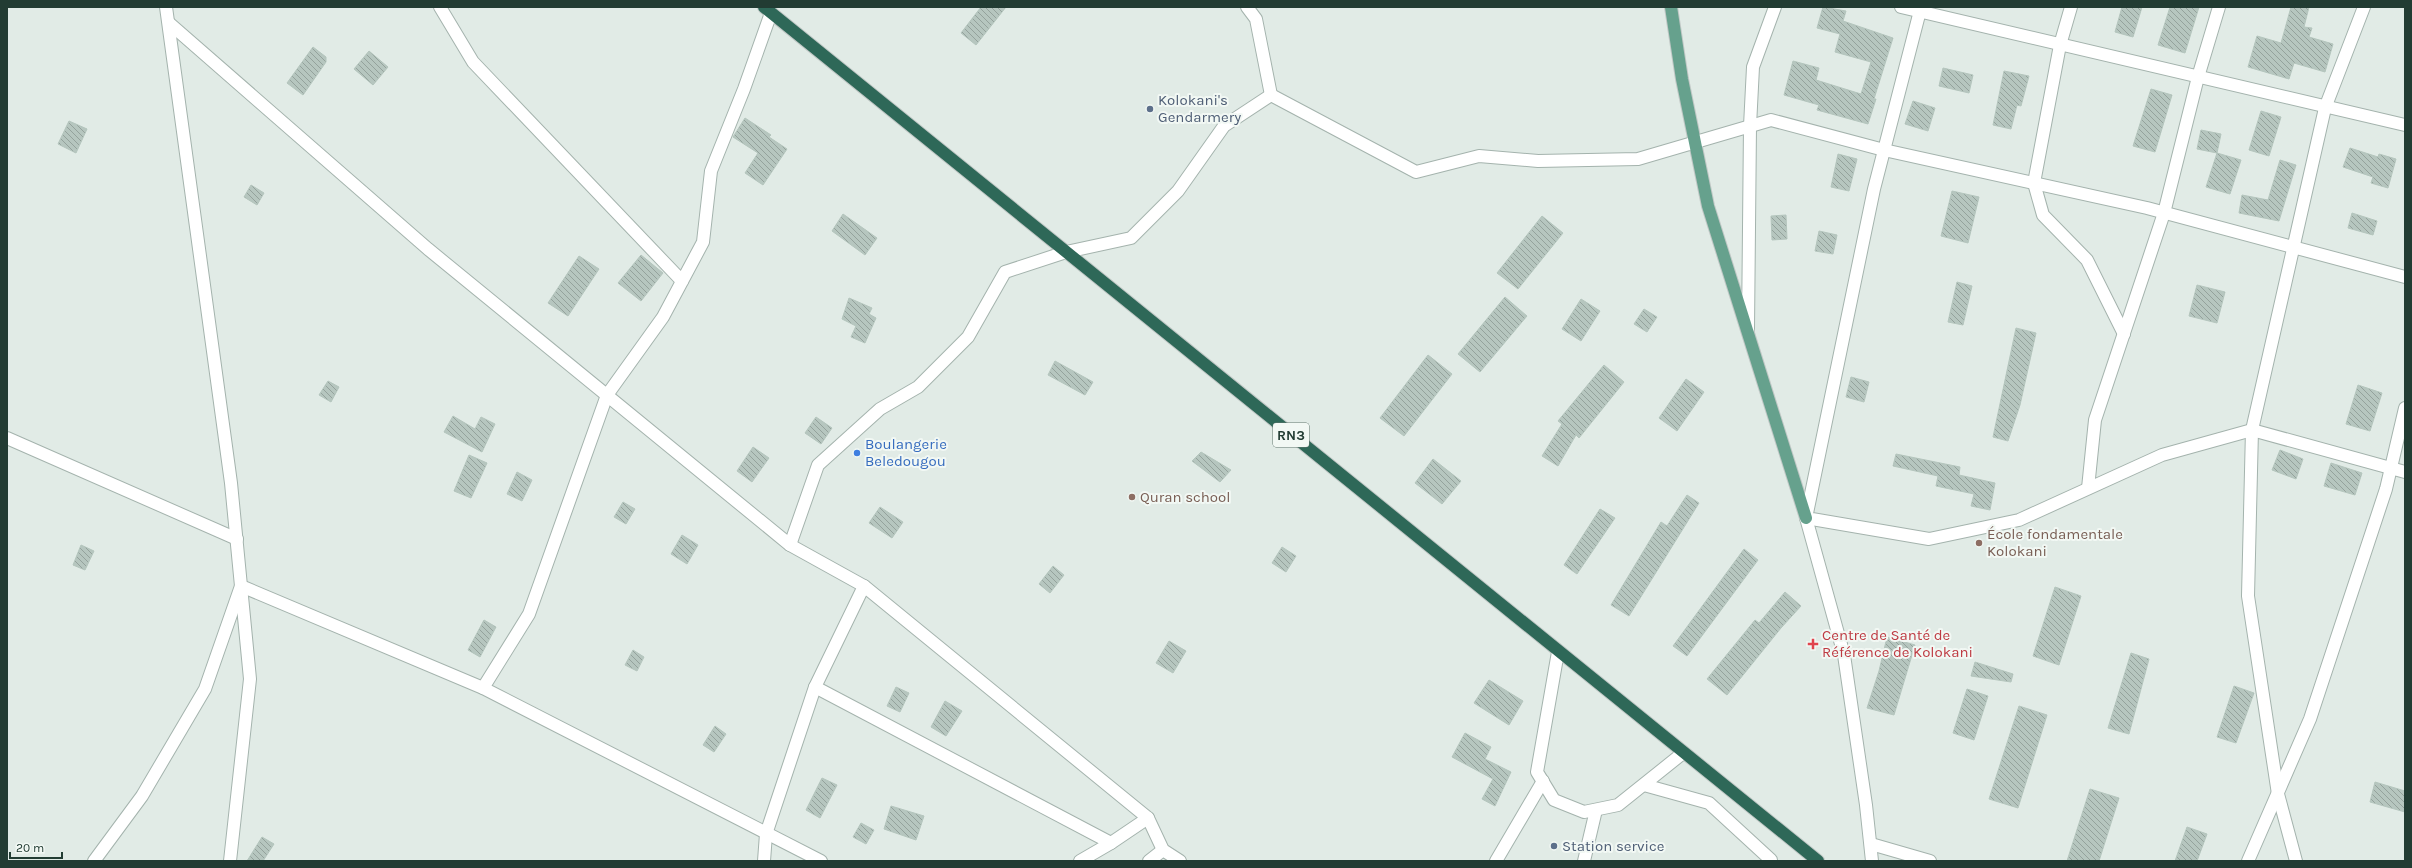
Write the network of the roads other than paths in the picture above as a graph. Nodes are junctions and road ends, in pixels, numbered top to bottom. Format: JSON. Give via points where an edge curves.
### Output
{"nodes":[{"id":1,"x":166,"y":7,"type":"edge"},
{"id":2,"x":440,"y":7,"type":"edge"},
{"id":3,"x":1247,"y":7,"type":"edge"},
{"id":4,"x":1671,"y":7,"type":"edge"},
{"id":5,"x":1775,"y":7,"type":"edge"},
{"id":6,"x":1901,"y":7,"type":"edge"},
{"id":7,"x":2071,"y":7,"type":"edge"},
{"id":8,"x":2219,"y":7,"type":"edge"},
{"id":9,"x":2364,"y":7,"type":"edge"},
{"id":10,"x":1920,"y":9,"type":"edge"},
{"id":11,"x":768,"y":10,"type":"edge"},
{"id":12,"x":169,"y":23,"type":"junction"},
{"id":13,"x":2060,"y":45,"type":"junction"},
{"id":14,"x":2198,"y":77,"type":"junction"},
{"id":15,"x":1271,"y":95,"type":"junction"},
{"id":16,"x":2325,"y":108,"type":"junction"},
{"id":17,"x":2405,"y":125,"type":"edge"},
{"id":18,"x":1750,"y":126,"type":"junction"},
{"id":19,"x":1696,"y":142,"type":"junction"},
{"id":20,"x":1884,"y":150,"type":"junction"},
{"id":21,"x":2034,"y":183,"type":"junction"},
{"id":22,"x":2164,"y":213,"type":"junction"},
{"id":23,"x":2294,"y":247,"type":"junction"},
{"id":24,"x":1066,"y":252,"type":"junction"},
{"id":25,"x":2405,"y":277,"type":"edge"},
{"id":26,"x":682,"y":281,"type":"junction"},
{"id":27,"x":2124,"y":334,"type":"junction"},
{"id":28,"x":1748,"y":339,"type":"junction"},
{"id":29,"x":607,"y":395,"type":"junction"},
{"id":30,"x":2405,"y":408,"type":"edge"},
{"id":31,"x":2252,"y":430,"type":"junction"},
{"id":32,"x":7,"y":438,"type":"edge"},
{"id":33,"x":2391,"y":469,"type":"junction"},
{"id":34,"x":2405,"y":472,"type":"edge"},
{"id":35,"x":2088,"y":488,"type":"junction"},
{"id":36,"x":1806,"y":518,"type":"junction"},
{"id":37,"x":237,"y":539,"type":"junction"},
{"id":38,"x":790,"y":545,"type":"junction"},
{"id":39,"x":241,"y":586,"type":"junction"},
{"id":40,"x":864,"y":586,"type":"junction"},
{"id":41,"x":1558,"y":652,"type":"junction"},
{"id":42,"x":815,"y":687,"type":"junction"},
{"id":43,"x":484,"y":688,"type":"junction"},
{"id":44,"x":1683,"y":753,"type":"junction"},
{"id":45,"x":1543,"y":781,"type":"junction"},
{"id":46,"x":1644,"y":786,"type":"junction"},
{"id":47,"x":2278,"y":794,"type":"junction"},
{"id":48,"x":1596,"y":810,"type":"junction"},
{"id":49,"x":1148,"y":818,"type":"junction"},
{"id":50,"x":766,"y":834,"type":"junction"},
{"id":51,"x":1111,"y":843,"type":"junction"},
{"id":52,"x":1871,"y":844,"type":"junction"},
{"id":53,"x":1163,"y":850,"type":"junction"},
{"id":54,"x":94,"y":861,"type":"edge"},
{"id":55,"x":230,"y":861,"type":"edge"},
{"id":56,"x":764,"y":861,"type":"edge"},
{"id":57,"x":821,"y":861,"type":"edge"},
{"id":58,"x":1080,"y":861,"type":"edge"},
{"id":59,"x":1149,"y":861,"type":"edge"},
{"id":60,"x":1180,"y":861,"type":"edge"},
{"id":61,"x":1496,"y":861,"type":"edge"},
{"id":62,"x":1584,"y":861,"type":"edge"},
{"id":63,"x":1771,"y":861,"type":"edge"},
{"id":64,"x":1818,"y":861,"type":"edge"},
{"id":65,"x":1872,"y":861,"type":"edge"},
{"id":66,"x":1930,"y":861,"type":"edge"},
{"id":67,"x":2248,"y":861,"type":"edge"},
{"id":68,"x":2296,"y":861,"type":"edge"}],
"edges":[{"from":1,"to":12,"type":"street"},
{"from":2,"to":26,"type":"street","via":[[473,62]]},
{"from":3,"to":15,"type":"street","via":[[1256,19]]},
{"from":4,"to":19,"type":"main road","via":[[1682,79]]},
{"from":5,"to":18,"type":"street","via":[[1753,67]]},
{"from":6,"to":10,"type":"street"},
{"from":7,"to":13,"type":"street"},
{"from":8,"to":14,"type":"street"},
{"from":9,"to":16,"type":"street"},
{"from":10,"to":13,"type":"street"},
{"from":10,"to":20,"type":"street"},
{"from":11,"to":24,"type":"highway","number":"RN3"},
{"from":11,"to":26,"type":"street","via":[[744,89],[711,171],[703,242]]},
{"from":12,"to":29,"type":"street","via":[[428,249]]},
{"from":12,"to":37,"type":"street"},
{"from":13,"to":14,"type":"street"},
{"from":13,"to":21,"type":"street"},
{"from":14,"to":16,"type":"street"},
{"from":14,"to":22,"type":"street"},
{"from":15,"to":19,"type":"street","via":[[1416,172],[1479,156],[1538,161],[1638,159]]},
{"from":15,"to":24,"type":"street","via":[[1224,126],[1178,191],[1131,238]]},
{"from":16,"to":17,"type":"street"},
{"from":16,"to":23,"type":"street"},
{"from":18,"to":19,"type":"street"},
{"from":18,"to":20,"type":"street","via":[[1771,120]]},
{"from":18,"to":28,"type":"street"},
{"from":19,"to":28,"type":"main road","via":[[1708,206]]},
{"from":20,"to":21,"type":"street"},
{"from":20,"to":36,"type":"street"},
{"from":21,"to":22,"type":"street"},
{"from":21,"to":27,"type":"street","via":[[2043,215],[2087,260]]},
{"from":22,"to":23,"type":"street"},
{"from":22,"to":27,"type":"street"},
{"from":23,"to":25,"type":"street"},
{"from":23,"to":31,"type":"street"},
{"from":24,"to":38,"type":"street","via":[[1005,272],[968,337],[918,387],[880,409],[818,465]]},
{"from":24,"to":41,"type":"highway","number":"RN3"},
{"from":26,"to":29,"type":"street","via":[[663,317]]},
{"from":27,"to":35,"type":"street","via":[[2095,420]]},
{"from":28,"to":36,"type":"main road"},
{"from":29,"to":38,"type":"street"},
{"from":29,"to":43,"type":"street","via":[[529,614]]},
{"from":30,"to":33,"type":"street"},
{"from":31,"to":33,"type":"street"},
{"from":31,"to":35,"type":"street","via":[[2162,455]]},
{"from":31,"to":47,"type":"street","via":[[2248,596]]},
{"from":32,"to":37,"type":"street"},
{"from":33,"to":34,"type":"street"},
{"from":33,"to":47,"type":"street","via":[[2310,719]]},
{"from":35,"to":36,"type":"street","via":[[2019,520],[1929,539]]},
{"from":36,"to":52,"type":"street","via":[[1844,655]]},
{"from":37,"to":39,"type":"street"},
{"from":38,"to":40,"type":"street"},
{"from":39,"to":43,"type":"street"},
{"from":39,"to":54,"type":"street","via":[[206,689],[142,796]]},
{"from":39,"to":55,"type":"street","via":[[250,678]]},
{"from":40,"to":42,"type":"street"},
{"from":40,"to":49,"type":"street"},
{"from":41,"to":44,"type":"highway","number":"RN3"},
{"from":41,"to":45,"type":"street","via":[[1537,772]]},
{"from":42,"to":50,"type":"street"},
{"from":42,"to":51,"type":"street"},
{"from":43,"to":50,"type":"street"},
{"from":44,"to":46,"type":"street"},
{"from":44,"to":64,"type":"highway","number":"RN3"},
{"from":45,"to":48,"type":"street","via":[[1554,800],[1584,812]]},
{"from":45,"to":61,"type":"street"},
{"from":46,"to":48,"type":"street","via":[[1618,805]]},
{"from":46,"to":63,"type":"street","via":[[1709,802]]},
{"from":47,"to":67,"type":"street"},
{"from":47,"to":68,"type":"street"},
{"from":48,"to":62,"type":"street"},
{"from":49,"to":51,"type":"street"},
{"from":49,"to":53,"type":"street"},
{"from":50,"to":56,"type":"street"},
{"from":50,"to":57,"type":"street"},
{"from":51,"to":58,"type":"street"},
{"from":52,"to":65,"type":"street"},
{"from":52,"to":66,"type":"street"},
{"from":53,"to":59,"type":"street"},
{"from":53,"to":60,"type":"street"}]}
